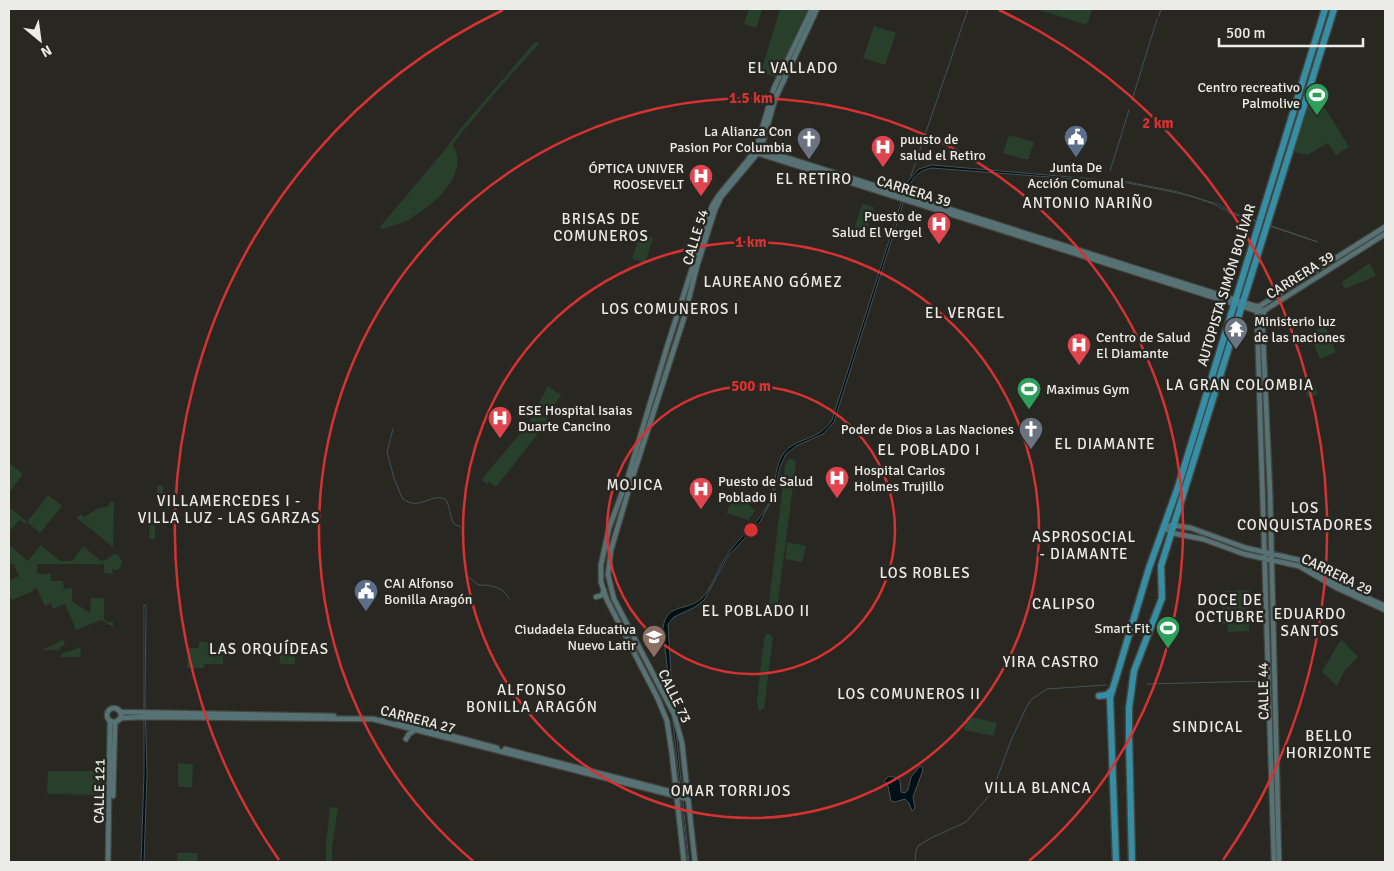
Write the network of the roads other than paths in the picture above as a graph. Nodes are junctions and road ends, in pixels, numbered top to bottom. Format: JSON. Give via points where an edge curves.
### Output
{"nodes":[{"id":1,"x":823,"y":9,"type":"edge"},
{"id":2,"x":1325,"y":9,"type":"edge"},
{"id":3,"x":1334,"y":9,"type":"edge"},
{"id":4,"x":813,"y":12,"type":"edge"},
{"id":5,"x":760,"y":151,"type":"junction"},
{"id":6,"x":839,"y":178,"type":"junction"},
{"id":7,"x":898,"y":198,"type":"junction"},
{"id":8,"x":1385,"y":227,"type":"edge"},
{"id":9,"x":1385,"y":234,"type":"edge"},
{"id":10,"x":1335,"y":259,"type":"junction"},
{"id":11,"x":1328,"y":263,"type":"junction"},
{"id":12,"x":1338,"y":264,"type":"junction"},
{"id":13,"x":1331,"y":269,"type":"junction"},
{"id":14,"x":1281,"y":292,"type":"junction"},
{"id":15,"x":1284,"y":298,"type":"junction"},
{"id":16,"x":1234,"y":301,"type":"junction"},
{"id":17,"x":1242,"y":303,"type":"junction"},
{"id":18,"x":1259,"y":308,"type":"junction"},
{"id":19,"x":1266,"y":310,"type":"junction"},
{"id":20,"x":677,"y":316,"type":"junction"},
{"id":21,"x":684,"y":318,"type":"junction"},
{"id":22,"x":673,"y":328,"type":"junction"},
{"id":23,"x":680,"y":330,"type":"junction"},
{"id":24,"x":646,"y":416,"type":"junction"},
{"id":25,"x":653,"y":417,"type":"junction"},
{"id":26,"x":643,"y":426,"type":"junction"},
{"id":27,"x":650,"y":428,"type":"junction"},
{"id":28,"x":1174,"y":525,"type":"junction"},
{"id":29,"x":1163,"y":527,"type":"junction"},
{"id":30,"x":1172,"y":533,"type":"junction"},
{"id":31,"x":605,"y":542,"type":"junction"},
{"id":32,"x":613,"y":544,"type":"junction"},
{"id":33,"x":603,"y":552,"type":"junction"},
{"id":34,"x":1268,"y":553,"type":"junction"},
{"id":35,"x":610,"y":555,"type":"junction"},
{"id":36,"x":1268,"y":559,"type":"junction"},
{"id":37,"x":604,"y":590,"type":"junction"},
{"id":38,"x":596,"y":597,"type":"dead end"},
{"id":39,"x":1385,"y":608,"type":"edge"},
{"id":40,"x":642,"y":653,"type":"junction"},
{"id":41,"x":634,"y":655,"type":"junction"},
{"id":42,"x":647,"y":663,"type":"junction"},
{"id":43,"x":640,"y":666,"type":"junction"},
{"id":44,"x":1113,"y":686,"type":"junction"},
{"id":45,"x":1099,"y":696,"type":"dead end"},
{"id":46,"x":390,"y":709,"type":"dead end"},
{"id":47,"x":118,"y":710,"type":"junction"},
{"id":48,"x":142,"y":714,"type":"junction"},
{"id":49,"x":148,"y":714,"type":"junction"},
{"id":50,"x":382,"y":718,"type":"junction"},
{"id":51,"x":114,"y":721,"type":"junction"},
{"id":52,"x":416,"y":730,"type":"junction"},
{"id":53,"x":406,"y":739,"type":"dead end"},
{"id":54,"x":682,"y":796,"type":"junction"},
{"id":55,"x":1275,"y":835,"type":"junction"},
{"id":56,"x":110,"y":862,"type":"edge"},
{"id":57,"x":684,"y":862,"type":"edge"},
{"id":58,"x":695,"y":862,"type":"edge"},
{"id":59,"x":1116,"y":862,"type":"edge"},
{"id":60,"x":1132,"y":862,"type":"edge"},
{"id":61,"x":1274,"y":862,"type":"edge"},
{"id":62,"x":1279,"y":862,"type":"edge"}],
"edges":[{"from":1,"to":4,"type":"main road"},
{"from":2,"to":16,"type":"highway","name":"AUTOPISTA SIMÓN BOLÍVAR"},
{"from":3,"to":17,"type":"highway","name":"AUTOPISTA SIMÓN BOLÍVAR"},
{"from":4,"to":5,"type":"main road","name":"CALLE 54","via":[[774,99]]},
{"from":4,"to":5,"type":"main road","name":"CALLE 54","via":[[774,88]]},
{"from":5,"to":6,"type":"main road","name":"CARRERA 39"},
{"from":5,"to":20,"type":"main road","name":"CALLE 54","via":[[715,202]]},
{"from":5,"to":21,"type":"main road","name":"CALLE 54","via":[[717,205]]},
{"from":6,"to":7,"type":"main road","name":"CARRERA 39"},
{"from":6,"to":7,"type":"main road","name":"CARRERA 39"},
{"from":7,"to":16,"type":"main road","name":"CARRERA 39"},
{"from":8,"to":10,"type":"main road","name":"CARRERA 39"},
{"from":9,"to":12,"type":"main road","name":"CARRERA 39"},
{"from":10,"to":11,"type":"main road","name":"CARRERA 39"},
{"from":10,"to":12,"type":"main road","via":[[1335,264]]},
{"from":11,"to":13,"type":"main road"},
{"from":11,"to":14,"type":"main road","name":"CARRERA 39"},
{"from":12,"to":13,"type":"main road","name":"CARRERA 39"},
{"from":13,"to":15,"type":"main road","name":"CARRERA 39"},
{"from":14,"to":15,"type":"main road"},
{"from":14,"to":18,"type":"main road","name":"CARRERA 39"},
{"from":15,"to":19,"type":"main road","name":"CARRERA 39"},
{"from":16,"to":17,"type":"main road","name":"CARRERA 39"},
{"from":16,"to":29,"type":"highway","name":"AUTOPISTA SIMÓN BOLÍVAR"},
{"from":17,"to":18,"type":"main road","name":"CARRERA 39"},
{"from":17,"to":28,"type":"highway","name":"AUTOPISTA SIMÓN BOLÍVAR"},
{"from":18,"to":19,"type":"main road","name":"CARRERA 39"},
{"from":18,"to":34,"type":"main road","name":"CALLE 44"},
{"from":19,"to":34,"type":"main road","name":"CALLE 44","via":[[1262,316]]},
{"from":20,"to":21,"type":"main road","via":[[679,320]]},
{"from":20,"to":22,"type":"main road","name":"CALLE 54"},
{"from":21,"to":23,"type":"main road","name":"CALLE 54"},
{"from":22,"to":23,"type":"main road","via":[[678,326]]},
{"from":22,"to":24,"type":"main road","name":"CALLE 54"},
{"from":23,"to":25,"type":"main road","name":"CALLE 54"},
{"from":24,"to":25,"type":"main road","via":[[649,420]]},
{"from":24,"to":26,"type":"main road","name":"CALLE 54"},
{"from":25,"to":27,"type":"main road","name":"CALLE 54"},
{"from":26,"to":27,"type":"main road","via":[[646,424]]},
{"from":26,"to":31,"type":"main road","name":"CALLE 54"},
{"from":27,"to":32,"type":"main road","name":"CALLE 54"},
{"from":28,"to":29,"type":"main road","name":"CARRERA 29"},
{"from":28,"to":30,"type":"highway","name":"AUTOPISTA SIMÓN BOLÍVAR"},
{"from":28,"to":34,"type":"main road","name":"CARRERA 29"},
{"from":29,"to":30,"type":"main road","name":"CARRERA 29"},
{"from":29,"to":44,"type":"highway","name":"AUTOPISTA SIMÓN BOLÍVAR"},
{"from":30,"to":36,"type":"main road","name":"CARRERA 29"},
{"from":30,"to":60,"type":"highway","name":"AUTOPISTA SIMÓN BOLÍVAR","via":[[1160,571],[1162,598],[1133,674],[1128,737]]},
{"from":31,"to":32,"type":"main road","via":[[608,546]]},
{"from":31,"to":33,"type":"main road","name":"CALLE 73"},
{"from":32,"to":35,"type":"main road","name":"CALLE 73"},
{"from":33,"to":35,"type":"main road","via":[[608,550]]},
{"from":33,"to":37,"type":"main road","name":"CALLE 73","via":[[600,574]]},
{"from":34,"to":36,"type":"main road","name":"CALLE 44"},
{"from":34,"to":39,"type":"main road","name":"CARRERA 29","via":[[1299,560]]},
{"from":35,"to":40,"type":"main road","name":"CALLE 73","via":[[608,580],[617,606]]},
{"from":36,"to":39,"type":"main road","name":"CARRERA 29","via":[[1304,568],[1337,588]]},
{"from":36,"to":55,"type":"main road","name":"CALLE 44"},
{"from":37,"to":38,"type":"main road"},
{"from":37,"to":41,"type":"main road","name":"CALLE 73"},
{"from":40,"to":41,"type":"main road","via":[[639,658]]},
{"from":40,"to":42,"type":"main road","name":"CALLE 73"},
{"from":41,"to":43,"type":"main road","name":"CALLE 73"},
{"from":42,"to":43,"type":"main road"},
{"from":42,"to":54,"type":"main road","name":"CALLE 73","via":[[678,726],[683,747]]},
{"from":43,"to":54,"type":"main road","name":"CALLE 73","via":[[667,721]]},
{"from":44,"to":45,"type":"highway","via":[[1109,694]]},
{"from":44,"to":59,"type":"highway","name":"AUTOPISTA SIMÓN BOLÍVAR","via":[[1110,741]]},
{"from":46,"to":50,"type":"main road"},
{"from":47,"to":48,"type":"main road","name":"CARRERA 27"},
{"from":47,"to":51,"type":"main road","via":[[120,715]]},
{"from":47,"to":51,"type":"main road","via":[[108,712],[107,716]]},
{"from":48,"to":49,"type":"main road","name":"CARRERA 27"},
{"from":48,"to":51,"type":"main road","name":"CARRERA 27"},
{"from":49,"to":50,"type":"main road","name":"CARRERA 27","via":[[357,715]]},
{"from":49,"to":52,"type":"main road","name":"CARRERA 27","via":[[364,718],[384,720]]},
{"from":50,"to":54,"type":"main road","name":"CARRERA 27"},
{"from":51,"to":56,"type":"main road","name":"CALLE 121"},
{"from":52,"to":53,"type":"main road"},
{"from":52,"to":54,"type":"main road","name":"CARRERA 27"},
{"from":54,"to":57,"type":"main road","name":"CALLE 73"},
{"from":54,"to":58,"type":"main road","name":"CALLE 73"},
{"from":55,"to":61,"type":"main road","name":"CALLE 44"},
{"from":55,"to":62,"type":"main road","name":"CALLE 44"}]}
